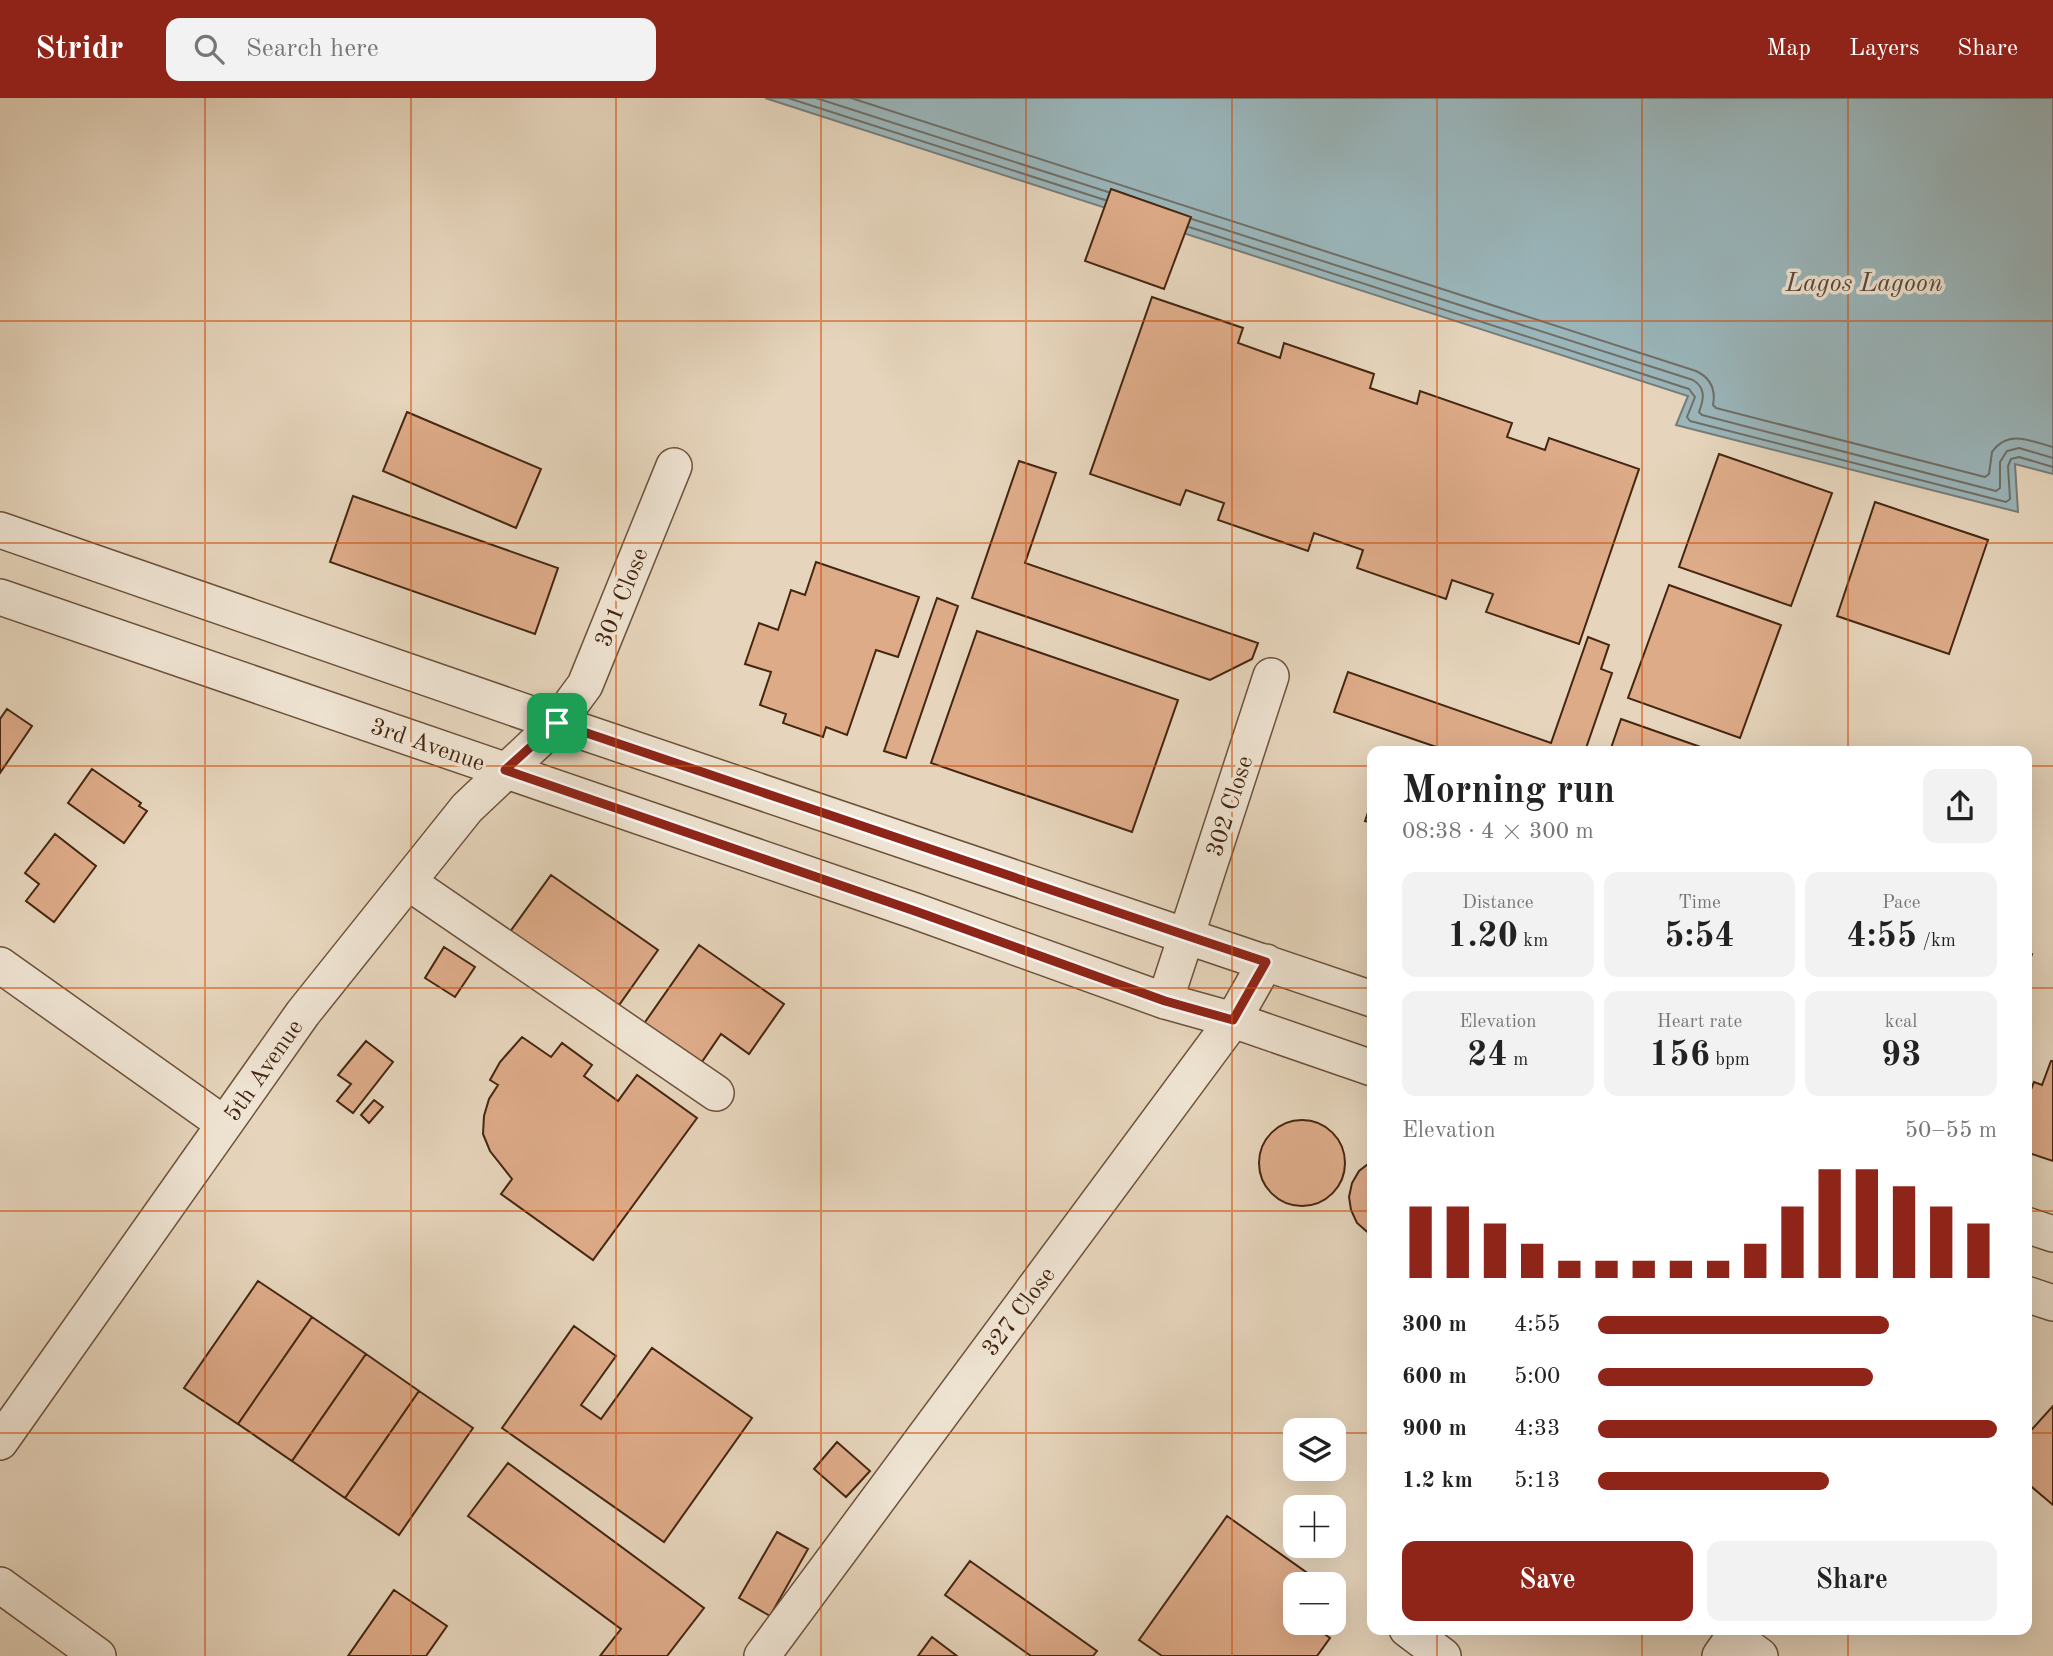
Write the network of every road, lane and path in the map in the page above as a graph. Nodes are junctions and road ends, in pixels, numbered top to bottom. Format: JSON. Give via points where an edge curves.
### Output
{"nodes":[{"id":1,"x":674,"y":466,"type":"dead end"},
{"id":2,"x":0,"y":530,"type":"edge"},
{"id":3,"x":0,"y":597,"type":"edge"},
{"id":4,"x":1271,"y":677,"type":"dead end"},
{"id":5,"x":557,"y":723,"type":"junction"},
{"id":6,"x":505,"y":770,"type":"junction"},
{"id":7,"x":408,"y":882,"type":"junction"},
{"id":8,"x":1188,"y":936,"type":"junction"},
{"id":9,"x":1266,"y":962,"type":"junction"},
{"id":10,"x":0,"y":965,"type":"edge"},
{"id":11,"x":1367,"y":997,"type":"edge"},
{"id":12,"x":1165,"y":1001,"type":"junction"},
{"id":13,"x":1233,"y":1020,"type":"junction"},
{"id":14,"x":1367,"y":1066,"type":"edge"},
{"id":15,"x":716,"y":1093,"type":"dead end"},
{"id":16,"x":224,"y":1124,"type":"junction"},
{"id":17,"x":2032,"y":1296,"type":"edge"},
{"id":18,"x":2053,"y":1303,"type":"edge"},
{"id":19,"x":0,"y":1442,"type":"edge"},
{"id":20,"x":0,"y":1585,"type":"edge"},
{"id":21,"x":1414,"y":1635,"type":"edge"},
{"id":22,"x":98,"y":1656,"type":"edge"},
{"id":23,"x":762,"y":1656,"type":"edge"},
{"id":24,"x":1443,"y":1656,"type":"edge"}],
"edges":[{"from":1,"to":5,"type":"street","name":"301 Close","via":[[585,685]]},
{"from":2,"to":5,"type":"street"},
{"from":3,"to":6,"type":"street","name":"3rd Avenue"},
{"from":4,"to":8,"type":"street","name":"302 Close"},
{"from":5,"to":6,"type":"street","name":"5th Avenue"},
{"from":5,"to":8,"type":"street"},
{"from":6,"to":7,"type":"street","name":"5th Avenue","via":[[467,808]]},
{"from":6,"to":12,"type":"street","name":"3rd Avenue"},
{"from":7,"to":15,"type":"street"},
{"from":7,"to":16,"type":"street","name":"5th Avenue","via":[[303,1013]]},
{"from":8,"to":9,"type":"street"},
{"from":8,"to":12,"type":"street","name":"302 Close"},
{"from":9,"to":11,"type":"street"},
{"from":9,"to":13,"type":"street","name":"327 Close"},
{"from":10,"to":16,"type":"street"},
{"from":12,"to":13,"type":"street","name":"3rd Avenue"},
{"from":13,"to":14,"type":"street","name":"3rd Avenue"},
{"from":13,"to":23,"type":"street","name":"327 Close"},
{"from":16,"to":19,"type":"street","name":"5th Avenue"},
{"from":17,"to":18,"type":"street"},
{"from":20,"to":22,"type":"street"},
{"from":21,"to":24,"type":"street"}]}
